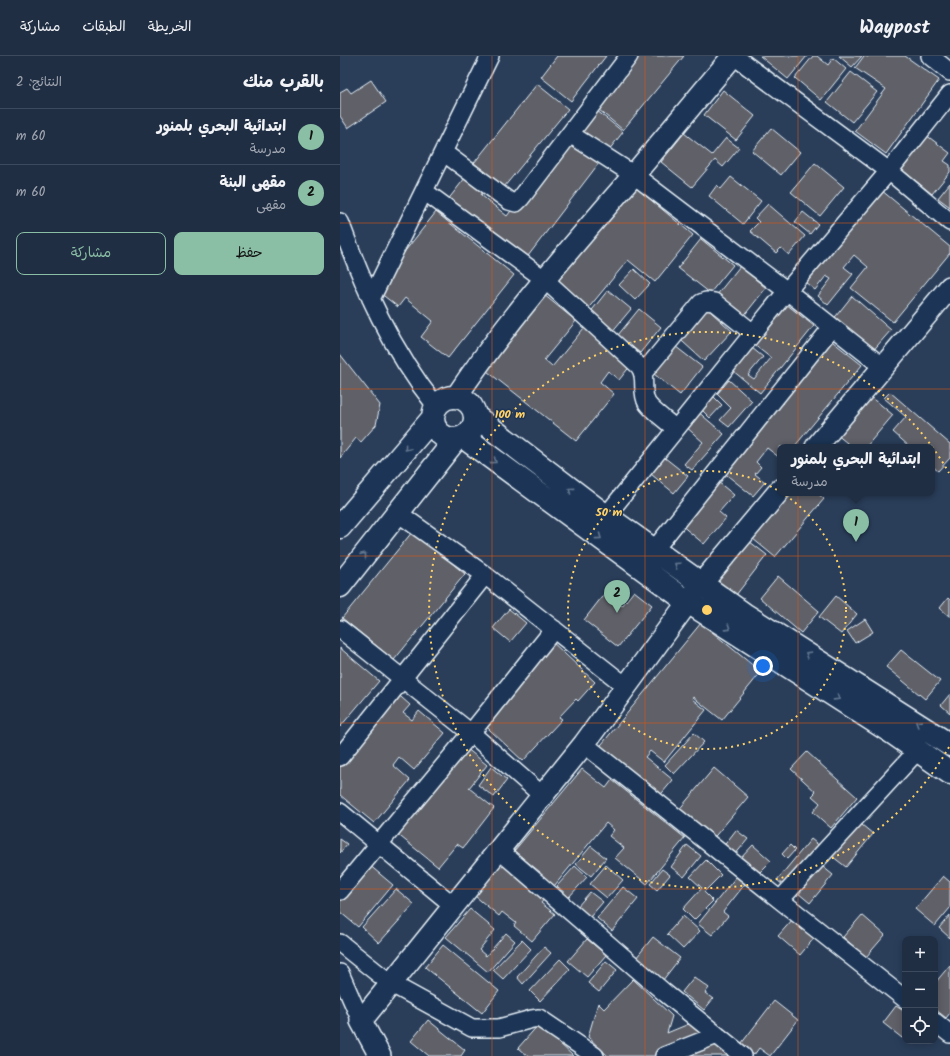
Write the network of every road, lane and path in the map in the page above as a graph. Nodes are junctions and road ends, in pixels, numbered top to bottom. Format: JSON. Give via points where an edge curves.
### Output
{"nodes":[{"id":1,"x":490,"y":56,"type":"edge"},
{"id":2,"x":628,"y":56,"type":"edge"},
{"id":3,"x":734,"y":56,"type":"edge"},
{"id":4,"x":930,"y":56,"type":"edge"},
{"id":5,"x":950,"y":72,"type":"edge"},
{"id":6,"x":950,"y":94,"type":"edge"},
{"id":7,"x":570,"y":134,"type":"junction"},
{"id":8,"x":443,"y":152,"type":"junction"},
{"id":9,"x":889,"y":171,"type":"junction"},
{"id":10,"x":634,"y":175,"type":"junction"},
{"id":11,"x":424,"y":191,"type":"junction"},
{"id":12,"x":340,"y":222,"type":"edge"},
{"id":13,"x":950,"y":222,"type":"edge"},
{"id":14,"x":544,"y":279,"type":"junction"},
{"id":15,"x":950,"y":287,"type":"edge"},
{"id":16,"x":787,"y":291,"type":"junction"},
{"id":17,"x":371,"y":299,"type":"junction"},
{"id":18,"x":832,"y":327,"type":"junction"},
{"id":19,"x":753,"y":333,"type":"junction"},
{"id":20,"x":883,"y":367,"type":"junction"},
{"id":21,"x":644,"y":372,"type":"junction"},
{"id":22,"x":456,"y":397,"type":"junction"},
{"id":23,"x":434,"y":412,"type":"junction"},
{"id":24,"x":475,"y":416,"type":"junction"},
{"id":25,"x":676,"y":429,"type":"junction"},
{"id":26,"x":459,"y":438,"type":"junction"},
{"id":27,"x":819,"y":444,"type":"edge"},
{"id":28,"x":777,"y":494,"type":"edge"},
{"id":29,"x":398,"y":512,"type":"junction"},
{"id":30,"x":606,"y":516,"type":"junction"},
{"id":31,"x":340,"y":527,"type":"edge"},
{"id":32,"x":654,"y":550,"type":"junction"},
{"id":33,"x":485,"y":575,"type":"junction"},
{"id":34,"x":702,"y":583,"type":"junction"},
{"id":35,"x":340,"y":586,"type":"edge"},
{"id":36,"x":688,"y":602,"type":"junction"},
{"id":37,"x":340,"y":628,"type":"edge"},
{"id":38,"x":554,"y":629,"type":"junction"},
{"id":39,"x":404,"y":678,"type":"junction"},
{"id":40,"x":627,"y":687,"type":"junction"},
{"id":41,"x":471,"y":733,"type":"junction"},
{"id":42,"x":584,"y":744,"type":"junction"},
{"id":43,"x":950,"y":745,"type":"edge"},
{"id":44,"x":918,"y":750,"type":"junction"},
{"id":45,"x":340,"y":757,"type":"edge"},
{"id":46,"x":950,"y":773,"type":"edge"},
{"id":47,"x":543,"y":796,"type":"junction"},
{"id":48,"x":340,"y":812,"type":"edge"},
{"id":49,"x":379,"y":845,"type":"junction"},
{"id":50,"x":500,"y":850,"type":"junction"},
{"id":51,"x":340,"y":891,"type":"edge"},
{"id":52,"x":780,"y":900,"type":"junction"},
{"id":53,"x":454,"y":906,"type":"junction"},
{"id":54,"x":340,"y":943,"type":"edge"},
{"id":55,"x":340,"y":973,"type":"edge"},
{"id":56,"x":390,"y":983,"type":"junction"},
{"id":57,"x":902,"y":997,"type":"edge"},
{"id":58,"x":361,"y":1020,"type":"junction"},
{"id":59,"x":938,"y":1024,"type":"edge"},
{"id":60,"x":950,"y":1034,"type":"edge"},
{"id":61,"x":717,"y":1035,"type":"junction"},
{"id":62,"x":380,"y":1056,"type":"edge"},
{"id":63,"x":595,"y":1056,"type":"edge"},
{"id":64,"x":664,"y":1056,"type":"edge"},
{"id":65,"x":743,"y":1056,"type":"edge"}],
"edges":[{"from":1,"to":8,"type":"street"},
{"from":2,"to":7,"type":"street"},
{"from":3,"to":9,"type":"street"},
{"from":3,"to":10,"type":"street"},
{"from":4,"to":5,"type":"street"},
{"from":6,"to":9,"type":"street"},
{"from":7,"to":8,"type":"street","via":[[516,203],[509,201]]},
{"from":7,"to":10,"type":"street"},
{"from":8,"to":11,"type":"street"},
{"from":9,"to":13,"type":"street"},
{"from":9,"to":16,"type":"street"},
{"from":10,"to":14,"type":"street"},
{"from":10,"to":16,"type":"street"},
{"from":11,"to":14,"type":"street"},
{"from":11,"to":17,"type":"street"},
{"from":12,"to":17,"type":"street","via":[[362,283]]},
{"from":14,"to":21,"type":"street"},
{"from":14,"to":22,"type":"street"},
{"from":15,"to":20,"type":"street"},
{"from":16,"to":18,"type":"street"},
{"from":16,"to":19,"type":"street"},
{"from":17,"to":23,"type":"street","via":[[383,326]]},
{"from":18,"to":20,"type":"street"},
{"from":18,"to":32,"type":"street"},
{"from":19,"to":21,"type":"street","via":[[714,302],[701,302]]},
{"from":19,"to":25,"type":"street"},
{"from":20,"to":27,"type":"street"},
{"from":21,"to":25,"type":"street","via":[[644,394],[647,403]]},
{"from":22,"to":23,"type":"main road","via":[[445,399]]},
{"from":22,"to":24,"type":"main road","via":[[469,403]]},
{"from":23,"to":26,"type":"main road","via":[[434,427],[440,434],[447,438]]},
{"from":23,"to":31,"type":"main road","one_way":true},
{"from":24,"to":26,"type":"main road","via":[[472,428]]},
{"from":30,"to":24,"type":"main road","one_way":true},
{"from":25,"to":30,"type":"street"},
{"from":26,"to":29,"type":"main road"},
{"from":26,"to":36,"type":"main road","one_way":true},
{"from":28,"to":34,"type":"street"},
{"from":29,"to":33,"type":"street"},
{"from":35,"to":29,"type":"main road","one_way":true},
{"from":30,"to":32,"type":"main road"},
{"from":34,"to":32,"type":"main road","one_way":true},
{"from":33,"to":38,"type":"street"},
{"from":33,"to":39,"type":"street"},
{"from":34,"to":36,"type":"street"},
{"from":43,"to":34,"type":"main road","one_way":true,"via":[[744,614]]},
{"from":36,"to":40,"type":"street"},
{"from":36,"to":44,"type":"main road","one_way":true},
{"from":37,"to":39,"type":"street"},
{"from":38,"to":40,"type":"street"},
{"from":38,"to":41,"type":"street"},
{"from":39,"to":41,"type":"street"},
{"from":39,"to":45,"type":"street"},
{"from":40,"to":42,"type":"street"},
{"from":41,"to":47,"type":"street"},
{"from":41,"to":49,"type":"street"},
{"from":42,"to":47,"type":"street"},
{"from":42,"to":52,"type":"street"},
{"from":44,"to":46,"type":"main road"},
{"from":44,"to":52,"type":"street"},
{"from":47,"to":50,"type":"street"},
{"from":48,"to":49,"type":"street"},
{"from":49,"to":51,"type":"street"},
{"from":49,"to":53,"type":"street"},
{"from":50,"to":53,"type":"street"},
{"from":50,"to":61,"type":"street"},
{"from":52,"to":57,"type":"street"},
{"from":53,"to":56,"type":"street"},
{"from":54,"to":56,"type":"street"},
{"from":55,"to":58,"type":"street"},
{"from":56,"to":58,"type":"street"},
{"from":56,"to":63,"type":"street","via":[[472,1028],[500,1028],[540,1018]]},
{"from":58,"to":62,"type":"street"},
{"from":59,"to":60,"type":"street"},
{"from":61,"to":64,"type":"street"},
{"from":61,"to":65,"type":"street"}]}
